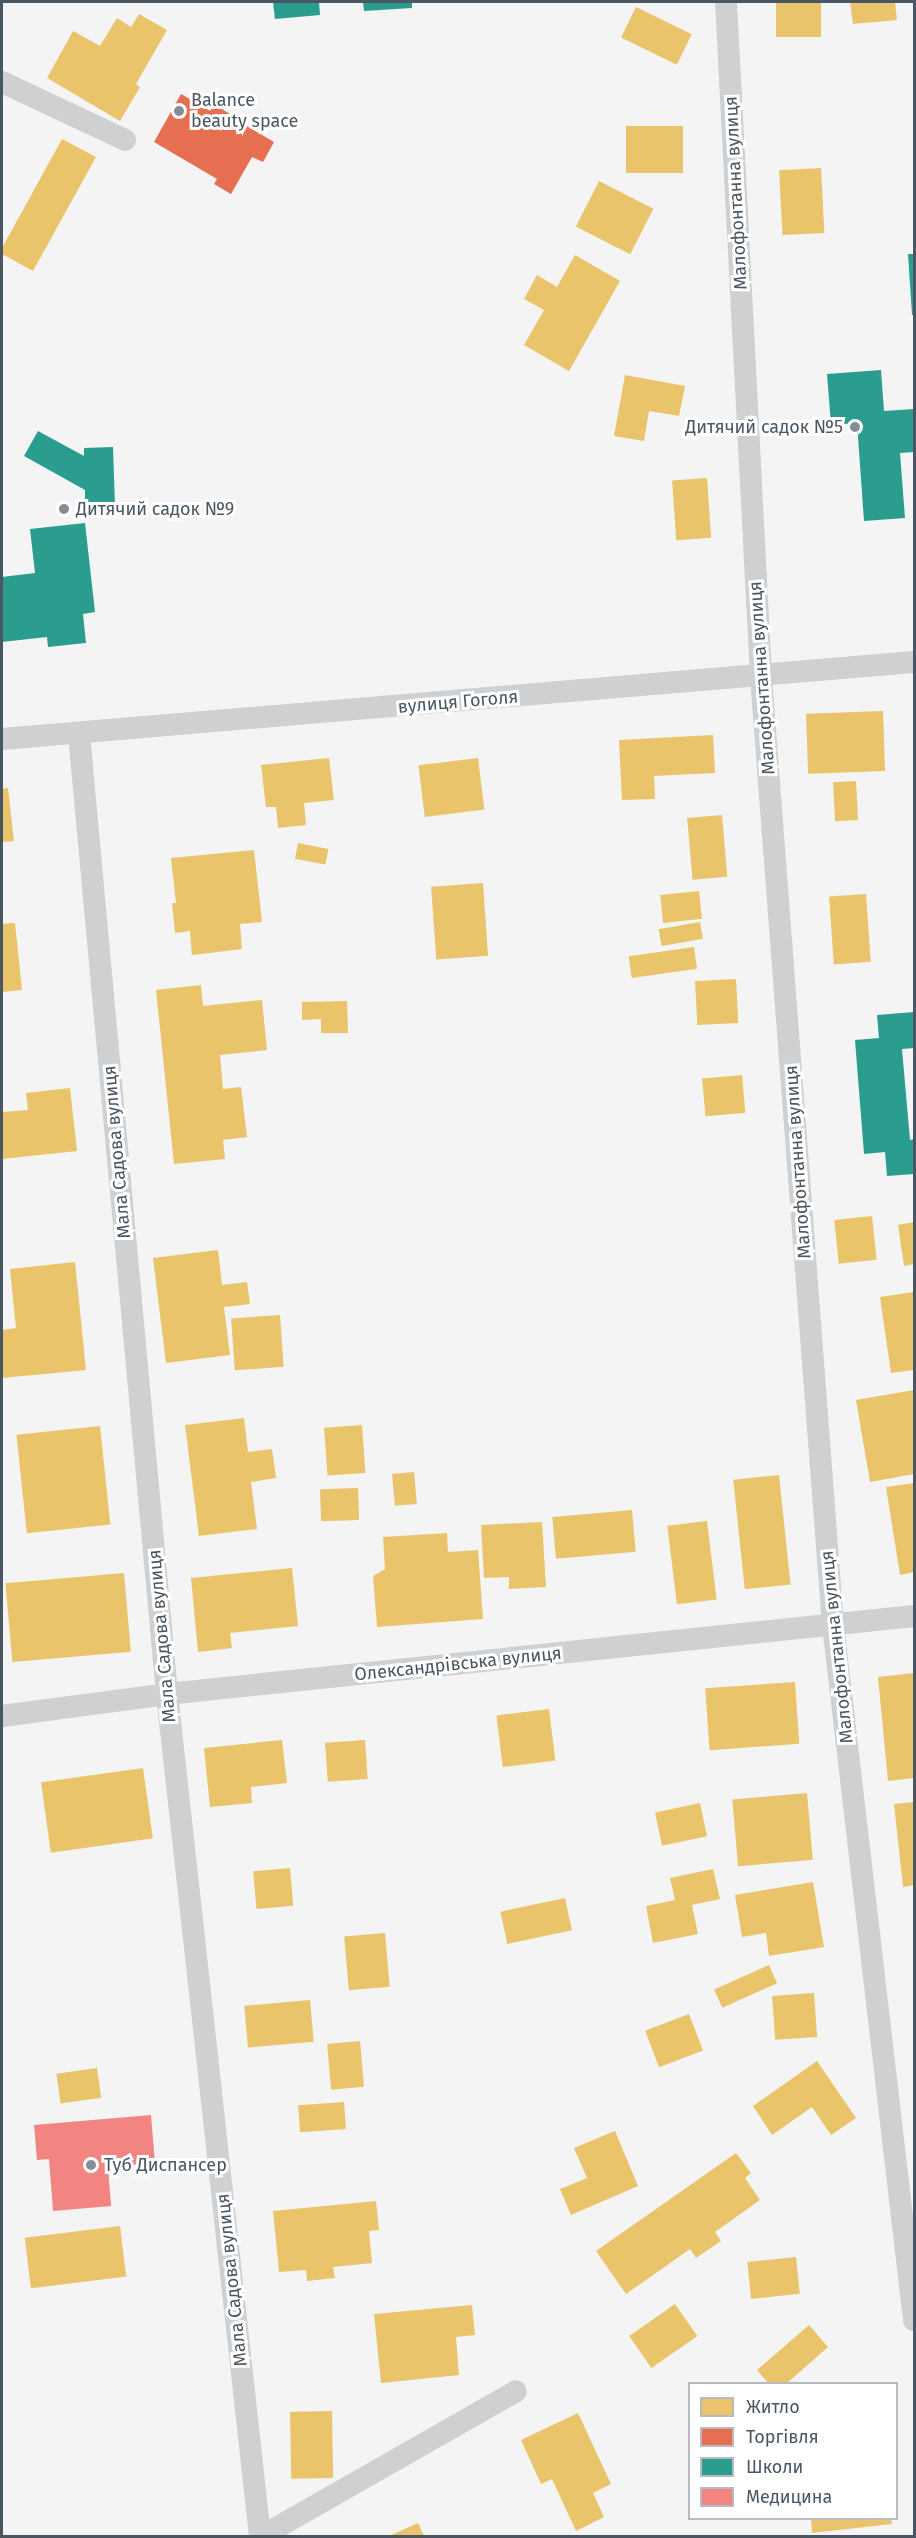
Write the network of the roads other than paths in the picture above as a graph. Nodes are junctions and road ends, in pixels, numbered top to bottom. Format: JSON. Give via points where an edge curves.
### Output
{"nodes":[{"id":1,"x":726,"y":2,"type":"edge"},
{"id":2,"x":2,"y":82,"type":"edge"},
{"id":3,"x":125,"y":141,"type":"dead end"},
{"id":4,"x":915,"y":662,"type":"edge"},
{"id":5,"x":761,"y":677,"type":"junction"},
{"id":6,"x":79,"y":734,"type":"junction"},
{"id":7,"x":2,"y":740,"type":"edge"},
{"id":8,"x":915,"y":1616,"type":"edge"},
{"id":9,"x":833,"y":1625,"type":"junction"},
{"id":10,"x":167,"y":1694,"type":"junction"},
{"id":11,"x":2,"y":1716,"type":"edge"},
{"id":12,"x":915,"y":2320,"type":"edge"},
{"id":13,"x":516,"y":2391,"type":"dead end"},
{"id":14,"x":261,"y":2536,"type":"edge"}],
"edges":[{"from":1,"to":5,"type":"street","name":"Малофонтанна вулиця"},
{"from":2,"to":3,"type":"street"},
{"from":4,"to":5,"type":"street","name":"вулиця Гоголя"},
{"from":5,"to":6,"type":"street","name":"вулиця Гоголя"},
{"from":5,"to":9,"type":"street","name":"Малофонтанна вулиця"},
{"from":6,"to":7,"type":"street","name":"вулиця Гоголя"},
{"from":6,"to":10,"type":"street","name":"Мала Садова вулиця"},
{"from":8,"to":9,"type":"street","name":"Олександрівська вулиця"},
{"from":9,"to":10,"type":"street","name":"Олександрівська вулиця"},
{"from":9,"to":12,"type":"street","name":"Малофонтанна вулиця"},
{"from":10,"to":11,"type":"street","name":"Олександрівська вулиця"},
{"from":10,"to":14,"type":"street","name":"Мала Садова вулиця"},
{"from":13,"to":14,"type":"street","name":"Мала Садова вулиця"}]}
